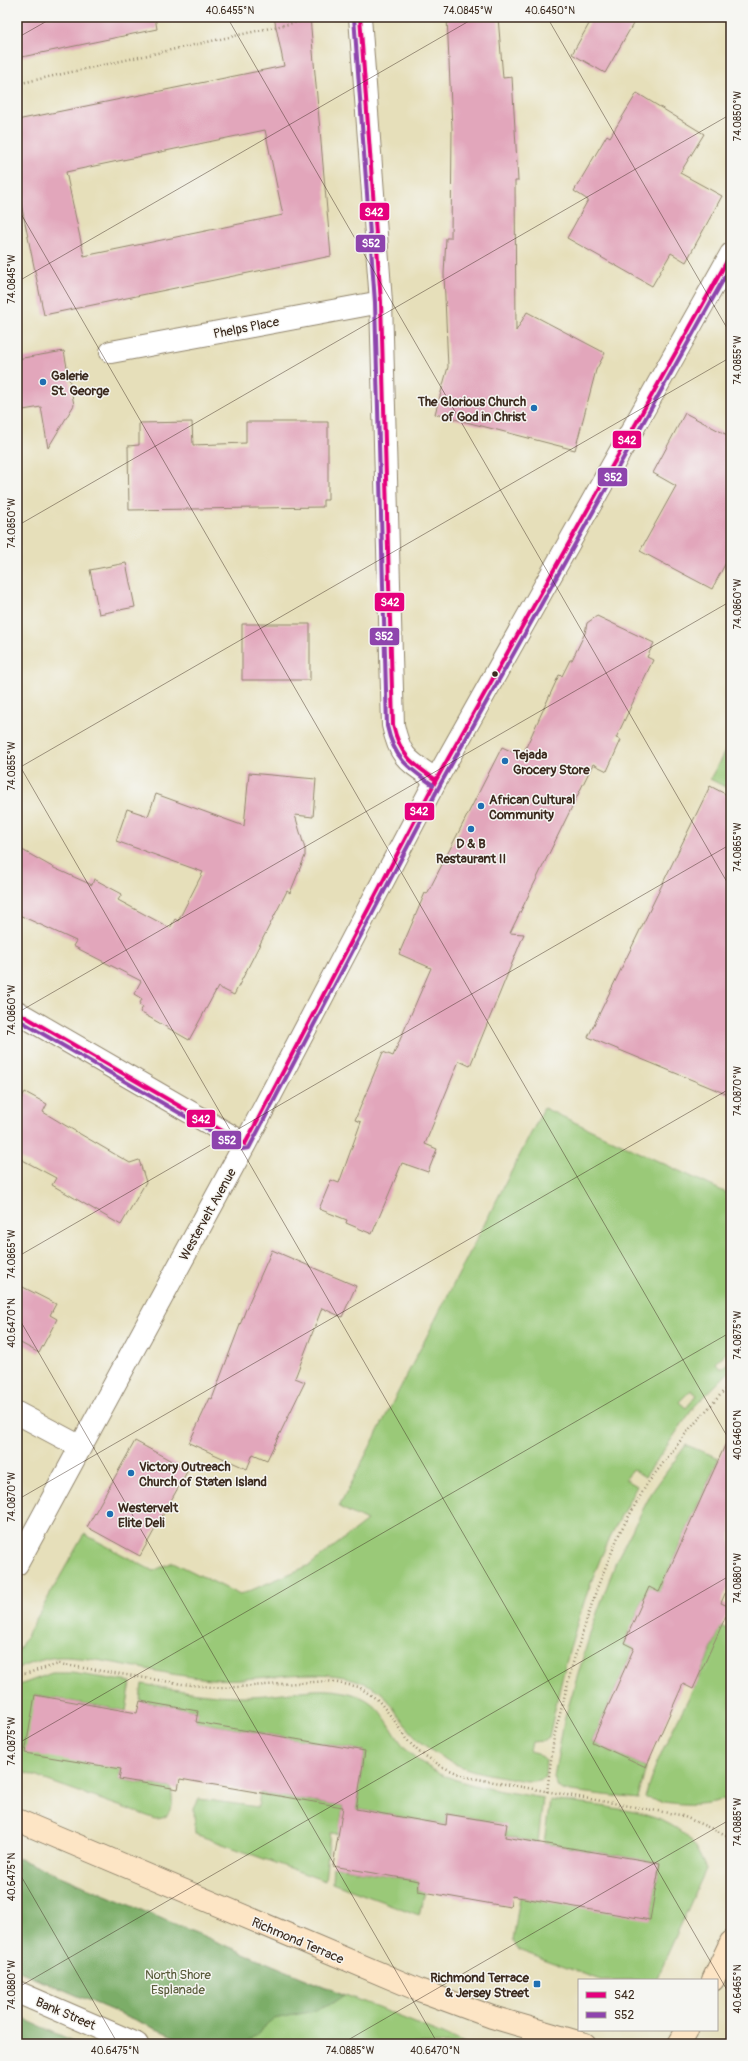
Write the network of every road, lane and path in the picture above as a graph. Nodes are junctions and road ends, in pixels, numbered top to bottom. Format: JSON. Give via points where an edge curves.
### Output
{"nodes":[{"id":1,"x":320,"y":17,"type":"edge"},
{"id":2,"x":360,"y":17,"type":"edge"},
{"id":3,"x":17,"y":84,"type":"edge"},
{"id":4,"x":731,"y":254,"type":"edge"},
{"id":5,"x":380,"y":302,"type":"junction"},
{"id":6,"x":111,"y":352,"type":"dead end"},
{"id":7,"x":436,"y":780,"type":"junction"},
{"id":8,"x":17,"y":1012,"type":"edge"},
{"id":9,"x":245,"y":1144,"type":"junction"},
{"id":10,"x":731,"y":1383,"type":"edge"},
{"id":11,"x":17,"y":1413,"type":"edge"},
{"id":12,"x":80,"y":1446,"type":"junction"},
{"id":13,"x":17,"y":1564,"type":"edge"},
{"id":14,"x":17,"y":1676,"type":"edge"},
{"id":15,"x":547,"y":1792,"type":"junction"},
{"id":16,"x":17,"y":1820,"type":"edge"},
{"id":17,"x":731,"y":1837,"type":"edge"},
{"id":18,"x":731,"y":1942,"type":"edge"},
{"id":19,"x":713,"y":1979,"type":"edge"},
{"id":20,"x":17,"y":1992,"type":"edge"},
{"id":21,"x":686,"y":2031,"type":"edge"},
{"id":22,"x":138,"y":2044,"type":"edge"},
{"id":23,"x":585,"y":2044,"type":"edge"},
{"id":24,"x":679,"y":2044,"type":"edge"}],
"edges":[{"from":1,"to":3,"type":"path"},
{"from":2,"to":5,"type":"street"},
{"from":4,"to":7,"type":"street","name":"Westervelt Avenue"},
{"from":5,"to":6,"type":"street","name":"Phelps Place"},
{"from":5,"to":7,"type":"street","via":[[393,725],[397,744],[406,758]]},
{"from":7,"to":9,"type":"street","name":"Westervelt Avenue"},
{"from":8,"to":9,"type":"street"},
{"from":9,"to":12,"type":"street","name":"Westervelt Avenue"},
{"from":10,"to":15,"type":"path","via":[[687,1432],[647,1484],[620,1532],[597,1588],[574,1659],[554,1737]]},
{"from":11,"to":12,"type":"street"},
{"from":12,"to":13,"type":"street","name":"Westervelt Avenue"},
{"from":14,"to":15,"type":"path","via":[[59,1664],[214,1687],[328,1681],[359,1687],[378,1700],[406,1739],[419,1752],[443,1766],[466,1777]]},
{"from":15,"to":17,"type":"path","via":[[680,1814]]},
{"from":16,"to":23,"type":"main road","name":"Richmond Terrace","via":[[419,1990],[492,2017]]},
{"from":18,"to":19,"type":"main road"},
{"from":20,"to":22,"type":"street","name":"Bank Street"},
{"from":21,"to":24,"type":"main road"}]}
